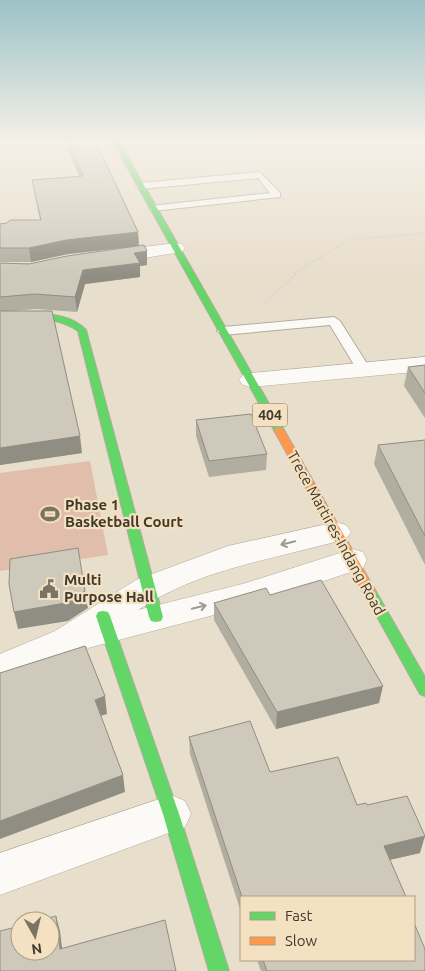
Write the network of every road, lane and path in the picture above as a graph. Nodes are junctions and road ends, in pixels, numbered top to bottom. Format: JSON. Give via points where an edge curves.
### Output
{"nodes":[{"id":1,"x":149,"y":185,"type":"edge"},
{"id":2,"x":268,"y":185,"type":"edge"},
{"id":3,"x":141,"y":186,"type":"joint"},
{"id":4,"x":153,"y":208,"type":"junction"},
{"id":5,"x":425,"y":233,"type":"edge"},
{"id":6,"x":176,"y":248,"type":"junction"},
{"id":7,"x":97,"y":258,"type":"edge"},
{"id":8,"x":0,"y":318,"type":"edge"},
{"id":9,"x":222,"y":329,"type":"junction"},
{"id":10,"x":425,"y":364,"type":"edge"},
{"id":11,"x":364,"y":370,"type":"junction"},
{"id":12,"x":251,"y":380,"type":"junction"},
{"id":13,"x":336,"y":532,"type":"junction"},
{"id":14,"x":352,"y":560,"type":"junction"},
{"id":15,"x":152,"y":603,"type":"junction"},
{"id":16,"x":106,"y":623,"type":"junction"},
{"id":17,"x":0,"y":669,"type":"edge"},
{"id":18,"x":425,"y":690,"type":"edge"},
{"id":19,"x":171,"y":814,"type":"junction"},
{"id":20,"x":0,"y":874,"type":"edge"},
{"id":21,"x":219,"y":971,"type":"edge"}],
"edges":[{"from":1,"to":3,"type":"lane"},
{"from":2,"to":4,"type":"lane","via":[[277,195]]},
{"from":3,"to":4,"type":"main road","name":"Trece Martires-Indang Road","number":"404"},
{"from":4,"to":6,"type":"main road","name":"Trece Martires-Indang Road","number":"404"},
{"from":5,"to":9,"type":"path","via":[[350,240],[302,268],[258,310]]},
{"from":6,"to":7,"type":"street"},
{"from":6,"to":9,"type":"main road","name":"Trece Martires-Indang Road","number":"404"},
{"from":8,"to":15,"type":"main road","via":[[62,318],[74,322],[82,330]]},
{"from":9,"to":11,"type":"lane","via":[[334,321]]},
{"from":9,"to":12,"type":"main road","name":"Trece Martires-Indang Road","number":"404"},
{"from":10,"to":11,"type":"street"},
{"from":11,"to":12,"type":"street"},
{"from":12,"to":13,"type":"main road","name":"Trece Martires-Indang Road","number":"404"},
{"from":13,"to":14,"type":"main road","name":"Trece Martires-Indang Road","number":"404"},
{"from":13,"to":15,"type":"street","one_way":true,"via":[[228,557]]},
{"from":15,"to":14,"type":"street","one_way":true,"via":[[248,594]]},
{"from":14,"to":18,"type":"main road","name":"Trece Martires-Indang Road","number":"404"},
{"from":15,"to":16,"type":"street"},
{"from":16,"to":17,"type":"street"},
{"from":16,"to":19,"type":"main road"},
{"from":19,"to":20,"type":"street"},
{"from":19,"to":21,"type":"main road"}]}
